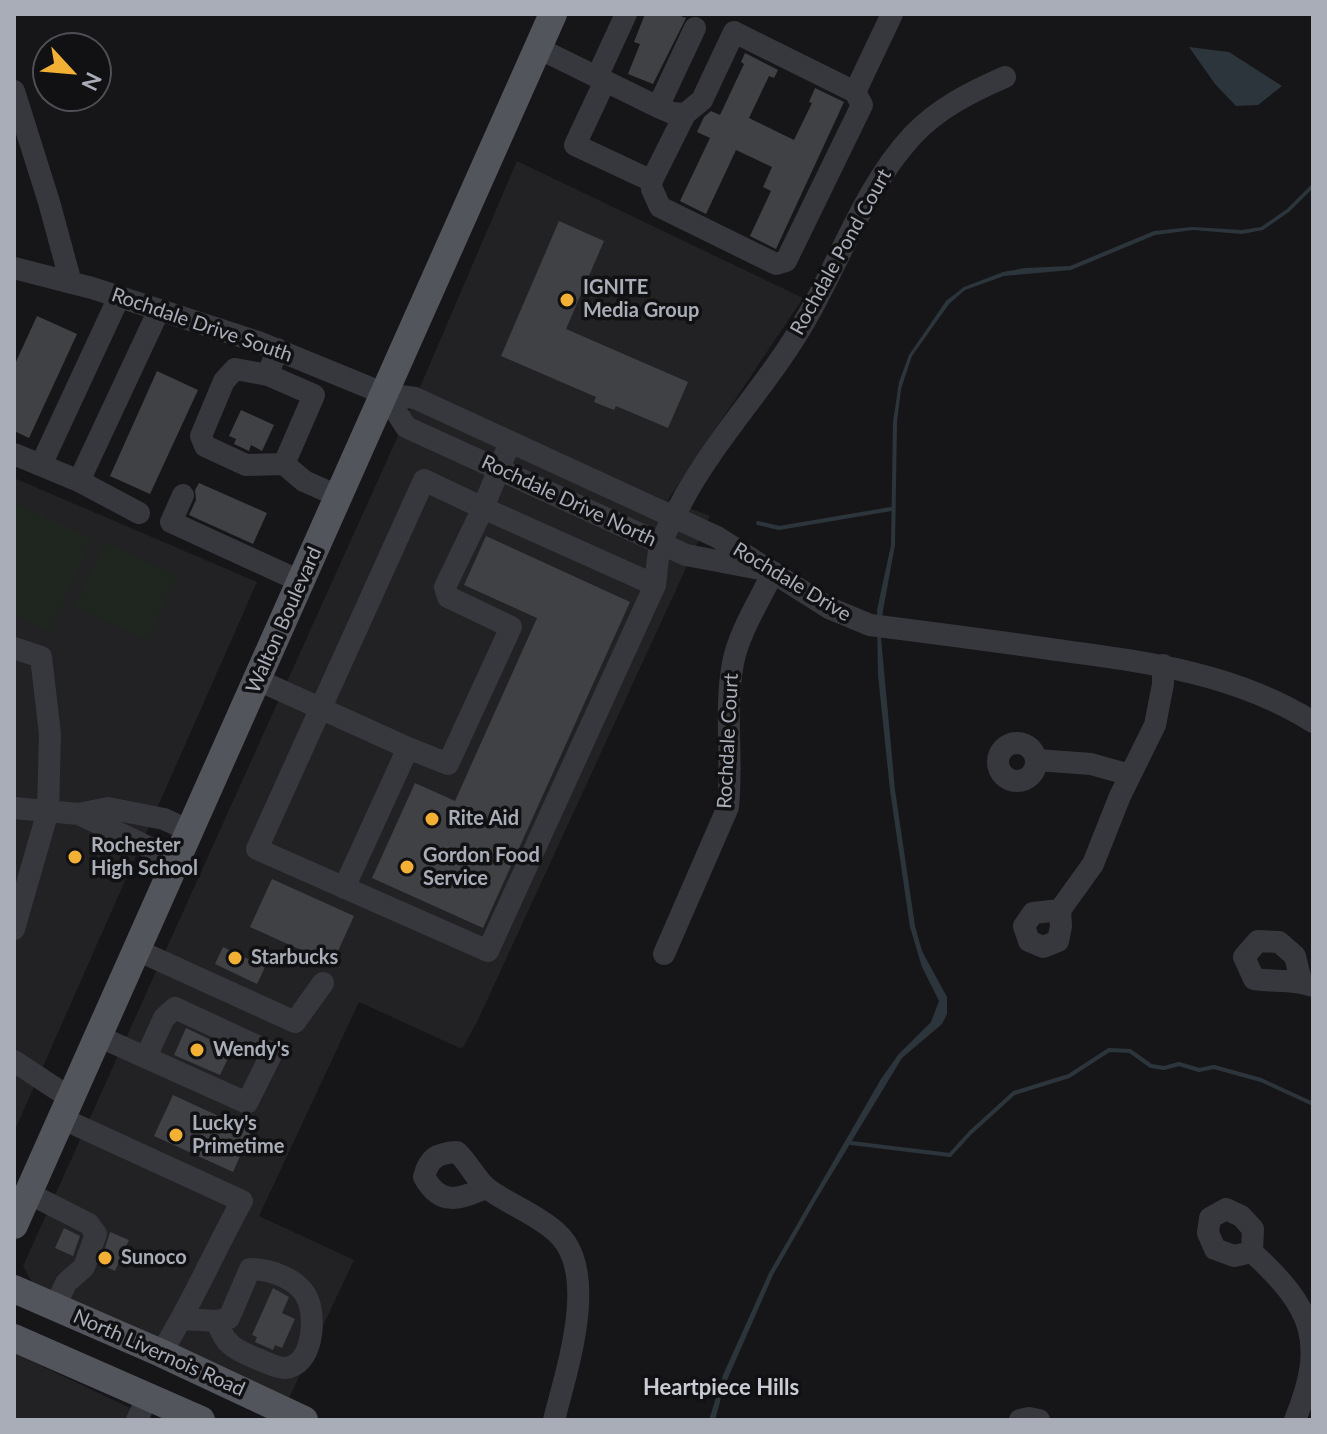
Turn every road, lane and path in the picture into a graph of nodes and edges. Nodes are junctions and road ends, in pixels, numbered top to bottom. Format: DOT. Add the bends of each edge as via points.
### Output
graph roads {
  1 [pos="553,14"];
  2 [pos="626,14"];
  3 [pos="892,14"];
  4 [pos="732,23"];
  5 [pos="695,28"];
  6 [pos="538,48"];
  7 [pos="1005,77"];
  8 [pos="601,79"];
  9 [pos="14,91"];
  10 [pos="855,92"];
  11 [pos="658,107"];
  12 [pos="685,114"];
  13 [pos="652,181"];
  14 [pos="14,268"];
  15 [pos="71,283"];
  16 [pos="119,297"];
  17 [pos="159,310"];
  18 [pos="277,349"];
  19 [pos="268,375"];
  20 [pos="385,394"];
  21 [pos="510,442"];
  22 [pos="14,454"];
  23 [pos="284,464"];
  24 [pos="41,465"];
  25 [pos="500,470"];
  26 [pos="79,481"];
  27 [pos="183,495"];
  28 [pos="340,497"];
  29 [pos="483,508"];
  30 [pos="139,513"];
  31 [pos="674,517"];
  32 [pos="661,544"];
  33 [pos="773,572"];
  34 [pos="302,582"];
  35 [pos="655,585"];
  36 [pos="14,648"];
  37 [pos="1163,665"];
  38 [pos="258,680"];
  39 [pos="320,708"];
  40 [pos="1313,722"];
  41 [pos="408,748"];
  42 [pos="1037,760"];
  43 [pos="1130,775"];
  44 [pos="14,808"];
  45 [pos="48,811"];
  46 [pos="79,814"];
  47 [pos="190,831"];
  48 [pos="177,861"];
  49 [pos="344,888"];
  50 [pos="1060,910"];
  51 [pos="14,929"];
  52 [pos="137,950"];
  53 [pos="664,954"];
  54 [pos="323,983"];
  55 [pos="98,1036"];
  56 [pos="146,1057"];
  57 [pos="14,1061"];
  58 [pos="65,1108"];
  59 [pos="486,1188"];
  60 [pos="28,1193"];
  61 [pos="14,1225"];
  62 [pos="1252,1252"];
  63 [pos="14,1289"];
  64 [pos="1305,1296"];
  65 [pos="55,1307"];
  66 [pos="182,1319"];
  67 [pos="217,1321"];
  68 [pos="14,1338"];
  69 [pos="48,1352"];
  70 [pos="161,1353"];
  71 [pos="109,1378"];
  72 [pos="143,1408"];
  73 [pos="264,1409"];
  74 [pos="201,1420"];
  75 [pos="224,1420"];
  76 [pos="304,1420"];
  77 [pos="554,1420"];
  78 [pos="1020,1420"];
  79 [pos="1039,1420"];
  80 [pos="1295,1420"];
  1 -- 6 [label="main road, Walton Boulevard"];
  2 -- 8 [label="street"];
  3 -- 10 [label="street"];
  4 -- 10 [label="street"];
  4 -- 12 [label="street" via="702,100"];
  5 -- 11 [label="street"];
  6 -- 8 [label="street"];
  6 -- 20 [label="main road, Walton Boulevard"];
  7 -- 31 [label="street, Rochdale Pond Court" via="942,110 887,167 806,319 697,473"];
  8 -- 11 [label="street"];
  8 -- 13 [label="street" via="575,145"];
  9 -- 15 [label="street"];
  10 -- 13 [label="street" via="862,105 786,261 776,264 660,207"];
  11 -- 12 [label="street"];
  12 -- 13 [label="street"];
  14 -- 15 [label="street, Rochdale Drive South"];
  15 -- 16 [label="street, Rochdale Drive South"];
  16 -- 17 [label="street, Rochdale Drive South"];
  16 -- 24 [label="street"];
  17 -- 18 [label="street, Rochdale Drive South"];
  17 -- 26 [label="street"];
  18 -- 19 [label="street"];
  18 -- 20 [label="street, Rochdale Drive South"];
  19 -- 23 [label="street" via="314,395"];
  19 -- 23 [label="street" via="235,369 224,381 201,436 205,446 246,465"];
  20 -- 21 [label="street, Rochdale Drive" via="415,398"];
  20 -- 25 [label="street, Rochdale Drive North" via="406,427"];
  20 -- 28 [label="main road, Walton Boulevard"];
  21 -- 25 [label="street"];
  21 -- 31 [label="street, Rochdale Drive"];
  22 -- 24 [label="street"];
  23 -- 28 [label="street" via="304,481"];
  24 -- 26 [label="street"];
  25 -- 29 [label="street"];
  25 -- 32 [label="street, Rochdale Drive North"];
  26 -- 30 [label="street"];
  27 -- 34 [label="street" via="171,522"];
  28 -- 34 [label="main road, Walton Boulevard"];
  29 -- 35 [label="street"];
  29 -- 39 [label="street" via="424,480"];
  29 -- 41 [label="street" via="445,587 448,597 511,627 448,764"];
  31 -- 32 [label="street, Rochdale Pond Court"];
  31 -- 33 [label="street, Rochdale Drive"];
  32 -- 33 [label="street, Rochdale Drive North" via="686,555"];
  32 -- 35 [label="street, Rochdale Pond Court"];
  33 -- 37 [label="street, Rochdale Drive" via="829,608 881,626"];
  33 -- 53 [label="street, Rochdale Court" via="733,659 728,807"];
  34 -- 38 [label="main road, Walton Boulevard"];
  35 -- 49 [label="street, Rochdale Pond Court" via="488,951"];
  36 -- 45 [label="street" via="41,657 50,734"];
  37 -- 40 [label="street, Rochdale Drive" via="1248,689"];
  37 -- 43 [label="street" via="1155,725"];
  38 -- 39 [label="street"];
  38 -- 47 [label="main road, Walton Boulevard"];
  39 -- 41 [label="street"];
  39 -- 49 [label="street" via="257,849"];
  41 -- 49 [label="street"];
  42 -- 43 [label="street" via="1091,764"];
  43 -- 50 [label="street" via="1093,864"];
  44 -- 45 [label="street"];
  45 -- 46 [label="street"];
  45 -- 51 [label="street"];
  46 -- 47 [label="street" via="108,808 164,819"];
  46 -- 48 [label="street"];
  47 -- 48 [label="main road, Walton Boulevard"];
  48 -- 52 [label="main road, Walton Boulevard"];
  52 -- 54 [label="street" via="295,1022"];
  52 -- 55 [label="main road, Walton Boulevard"];
  55 -- 56 [label="street"];
  55 -- 58 [label="main road, Walton Boulevard"];
  56 -- 56 [label="street" via="247,1103 272,1053 175,1008 164,1018"];
  57 -- 58 [label="street"];
  58 -- 60 [label="main road, Walton Boulevard"];
  58 -- 66 [label="street" via="242,1201"];
  59 -- 77 [label="street" via="558,1233 577,1269 573,1336"];
  60 -- 61 [label="main road, Walton Boulevard"];
  60 -- 65 [label="street" via="89,1224 96,1234 84,1267 66,1283"];
  62 -- 64 [label="street"];
  63 -- 65 [label="main road, North Livernois Road"];
  64 -- 80 [label="street" via="1302,1307 1313,1340 1312,1367"];
  65 -- 70 [label="main road, North Livernois Road"];
  66 -- 67 [label="street"];
  66 -- 70 [label="street"];
  67 -- 67 [label="street" via="229,1318 250,1269 263,1269 298,1286 308,1298 312,1335 302,1359 286,1368 230,1347"];
  68 -- 69 [label="main road"];
  69 -- 70 [label="main road" via="60,1331 130,1353"];
  69 -- 71 [label="main road"];
  70 -- 73 [label="main road, North Livernois Road"];
  71 -- 72 [label="main road"];
  71 -- 75 [label="main road" via="153,1386"];
  72 -- 74 [label="main road"];
  73 -- 76 [label="main road, North Livernois Road"];
  78 -- 79 [label="street"];
}
